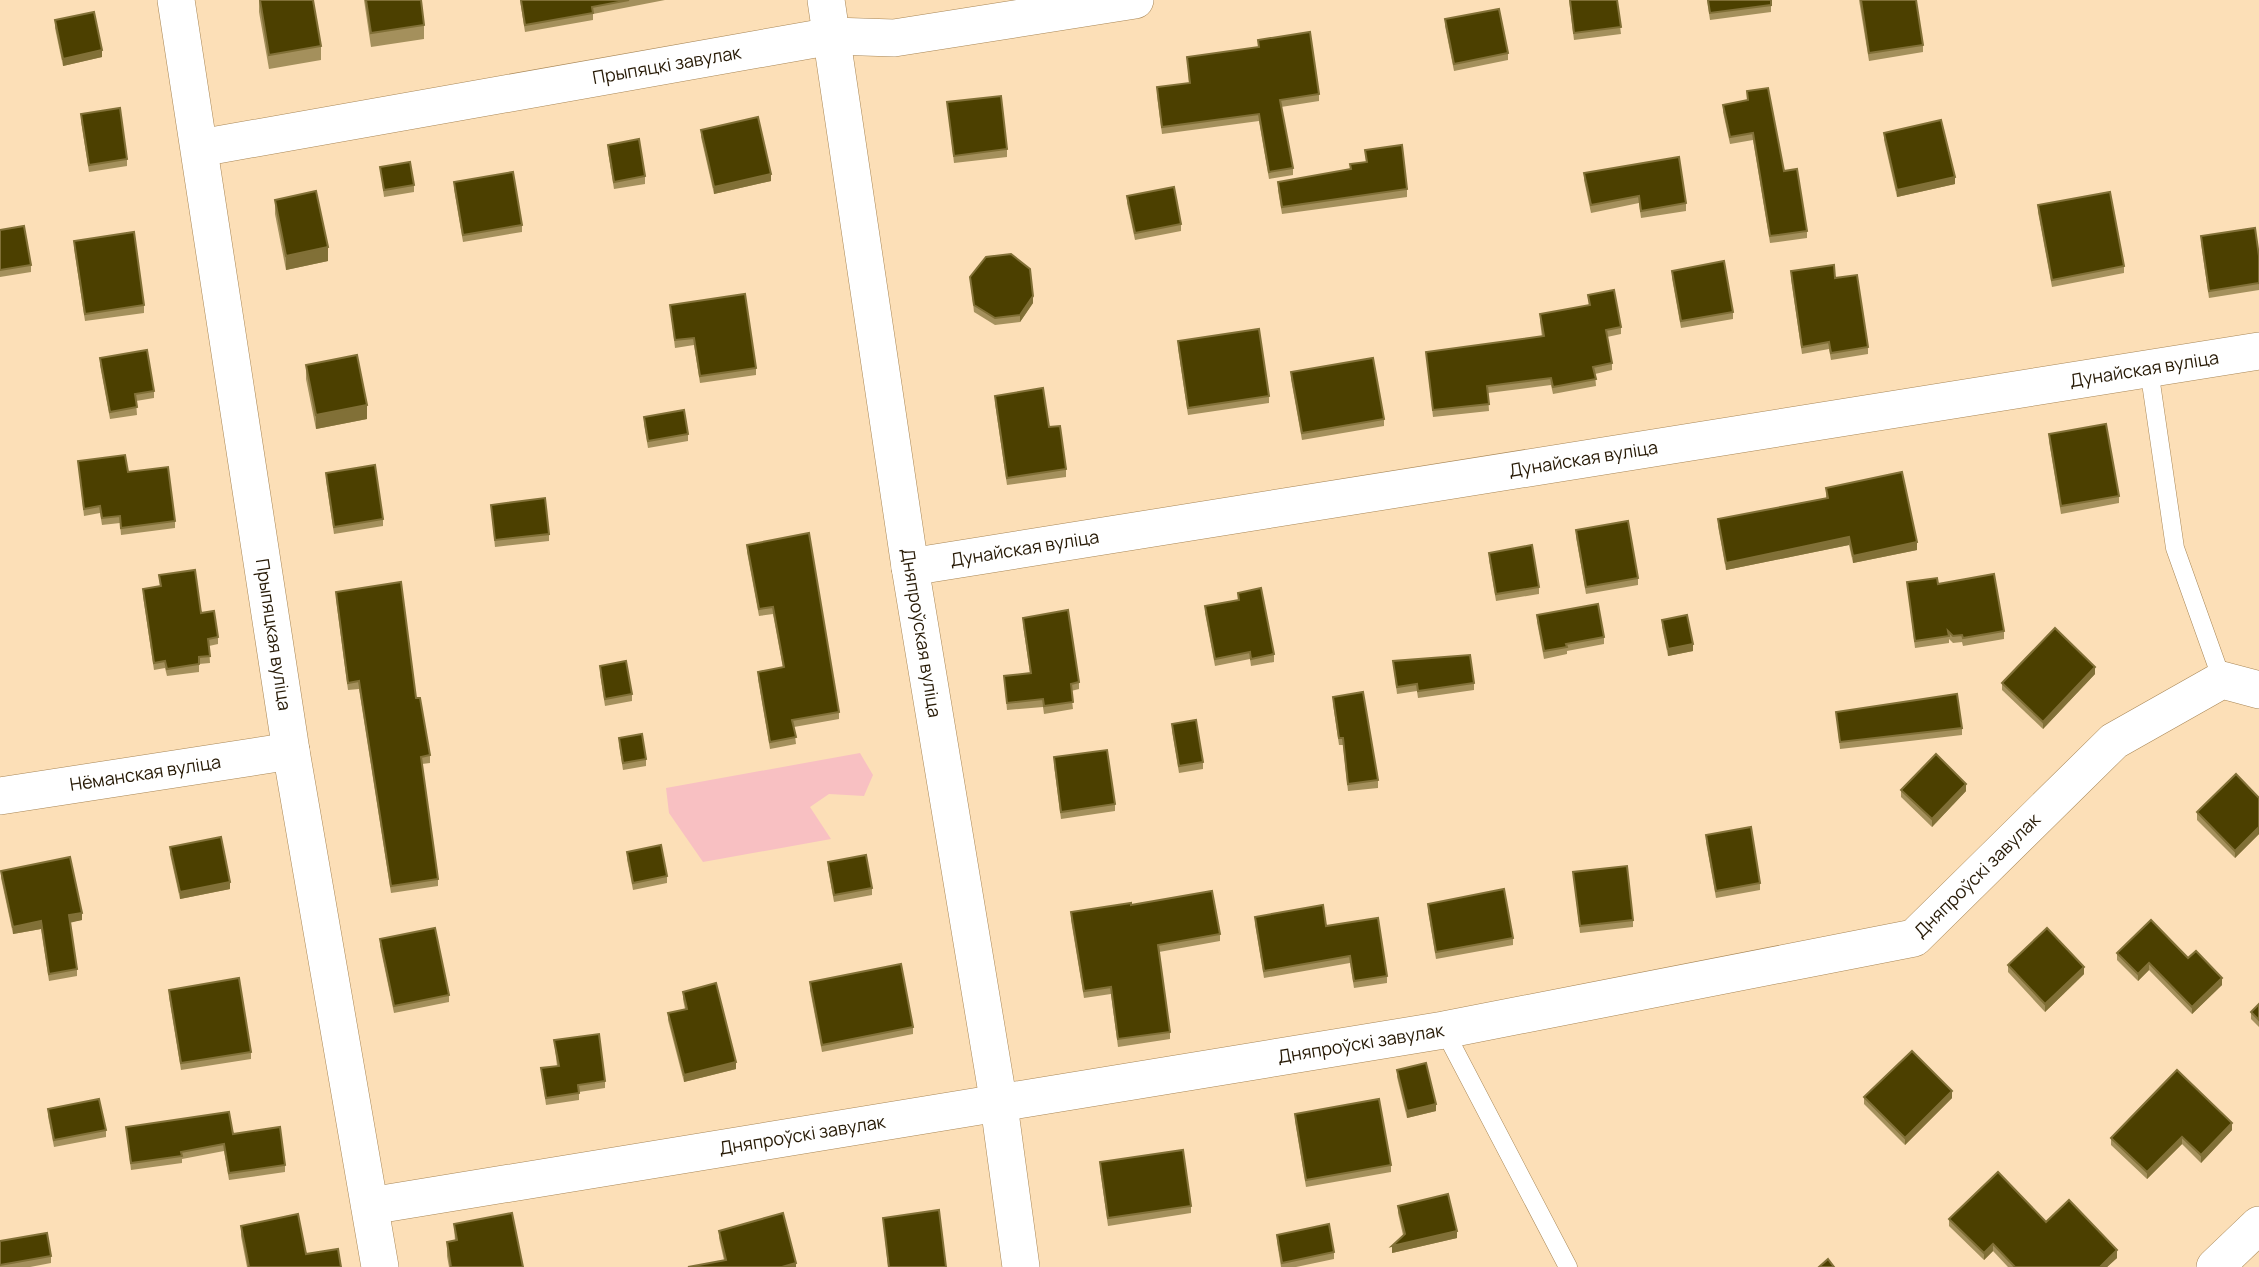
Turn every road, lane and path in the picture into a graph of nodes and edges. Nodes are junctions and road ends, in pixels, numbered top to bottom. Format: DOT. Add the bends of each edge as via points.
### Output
graph roads {
  1 [pos="176,0"];
  2 [pos="826,0"];
  3 [pos="1135,0"];
  4 [pos="832,36"];
  5 [pos="200,148"];
  6 [pos="2259,351"];
  7 [pos="2149,369"];
  8 [pos="910,567"];
  9 [pos="2222,680"];
  10 [pos="2259,690"];
  11 [pos="291,751"];
  12 [pos="0,796"];
  13 [pos="1444,1030"];
  14 [pos="999,1105"];
  15 [pos="370,1206"];
  16 [pos="2259,1225"];
  17 [pos="380,1267"];
  18 [pos="1021,1267"];
  19 [pos="1568,1267"];
  20 [pos="2215,1267"];
  1 -- 5 [label="street, Прыпяцкая вуліца"];
  2 -- 4 [label="street, Дняпроўская вуліца"];
  3 -- 4 [label="street, Прыпяцкі завулак" via="894,38"];
  4 -- 5 [label="street, Прыпяцкі завулак"];
  4 -- 8 [label="street, Дняпроўская вуліца"];
  5 -- 11 [label="street, Прыпяцкая вуліца"];
  6 -- 7 [label="street, Дунайская вуліца"];
  7 -- 8 [label="street, Дунайская вуліца"];
  7 -- 9 [label="lane" via="2175,548"];
  8 -- 14 [label="street, Дняпроўская вуліца"];
  9 -- 10 [label="street"];
  9 -- 13 [label="street, Дняпроўскі завулак" via="2115,741 1914,937"];
  11 -- 12 [label="street, Нёманская вуліца"];
  11 -- 15 [label="street, Прыпяцкая вуліца"];
  13 -- 14 [label="street, Дняпроўскі завулак"];
  13 -- 19 [label="lane"];
  14 -- 15 [label="street, Дняпроўскі завулак"];
  14 -- 18 [label="street, Дняпроўская вуліца"];
  15 -- 17 [label="street, Прыпяцкая вуліца"];
  16 -- 20 [label="street"];
}
